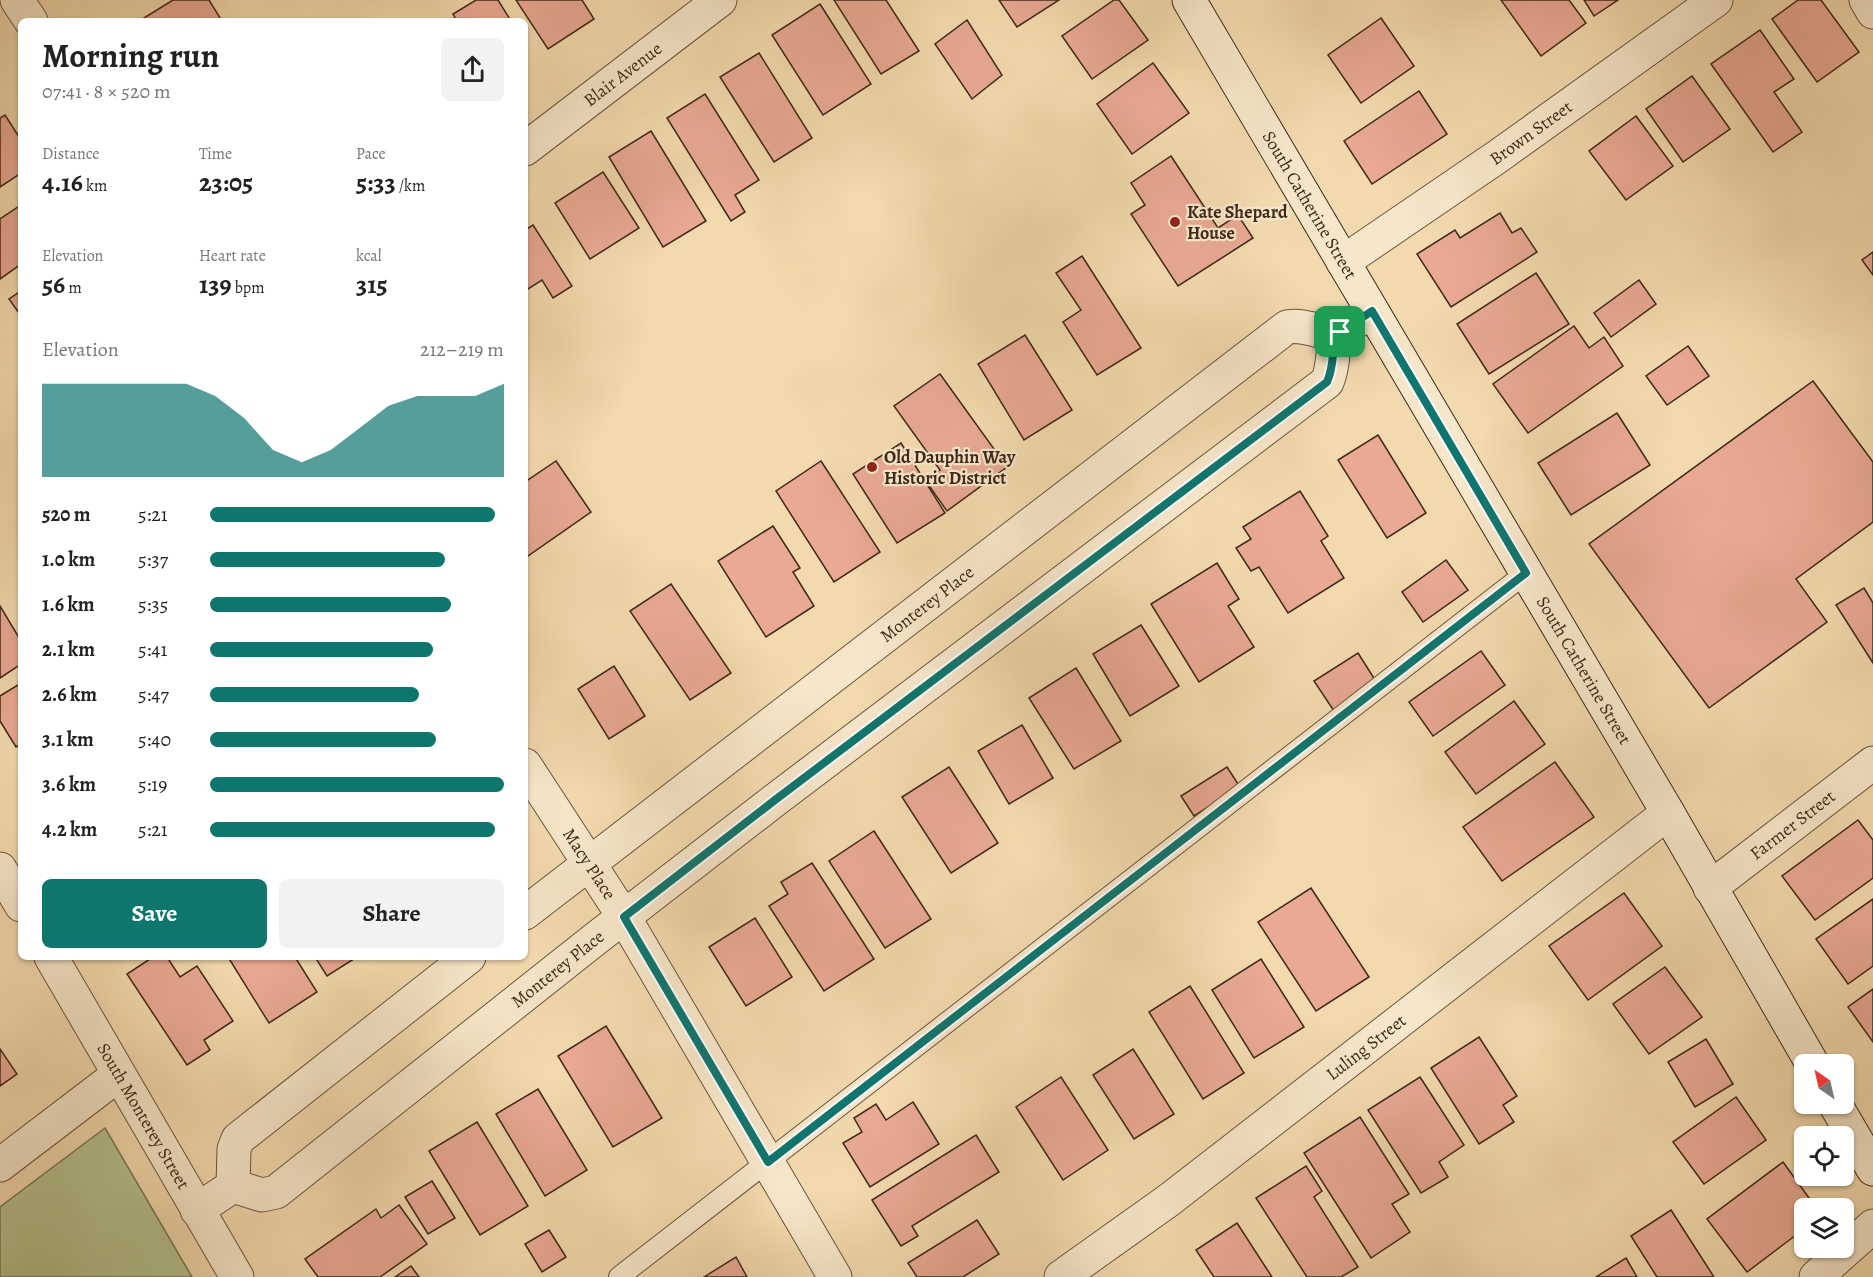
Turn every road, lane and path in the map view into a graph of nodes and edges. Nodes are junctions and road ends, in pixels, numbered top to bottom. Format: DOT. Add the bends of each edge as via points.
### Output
graph roads {
  1 [pos="17,0"];
  2 [pos="720,0"];
  3 [pos="1189,0"];
  4 [pos="1716,0"];
  5 [pos="1866,0"];
  6 [pos="1873,12"];
  7 [pos="29,18"];
  8 [pos="528,147"];
  9 [pos="1343,262"];
  10 [pos="1372,311"];
  11 [pos="1336,335"];
  12 [pos="1526,573"];
  13 [pos="1873,763"];
  14 [pos="528,770"];
  15 [pos="1668,813"];
  16 [pos="589,862"];
  17 [pos="0,869"];
  18 [pos="1710,888"];
  19 [pos="18,900"];
  20 [pos="528,911"];
  21 [pos="624,917"];
  22 [pos="53,960"];
  23 [pos="465,960"];
  24 [pos="1807,1054"];
  25 [pos="118,1075"];
  26 [pos="1841,1114"];
  27 [pos="768,1162"];
  28 [pos="0,1165"];
  29 [pos="1873,1169"];
  30 [pos="233,1186"];
  31 [pos="197,1210"];
  32 [pos="1873,1226"];
  33 [pos="237,1277"];
  34 [pos="619,1277"];
  35 [pos="835,1277"];
  36 [pos="1061,1277"];
  37 [pos="1816,1277"];
  1 -- 7 [label="street"];
  2 -- 8 [label="street, Blair Avenue"];
  3 -- 9 [label="street, South Catherine Street"];
  4 -- 9 [label="street, Brown Street"];
  5 -- 6 [label="street"];
  9 -- 10 [label="street, South Catherine Street"];
  10 -- 11 [label="street"];
  10 -- 12 [label="street, South Catherine Street"];
  11 -- 16 [label="street, Monterey Place" via="1299,324 1287,327"];
  11 -- 21 [label="street, Monterey Place" via="1327,382"];
  12 -- 15 [label="street, South Catherine Street"];
  12 -- 27 [label="lane"];
  13 -- 18 [label="street, Farmer Street"];
  14 -- 16 [label="street, Macy Place"];
  15 -- 18 [label="street, South Catherine Street"];
  15 -- 36 [label="street, Luling Street" via="1169,1200"];
  16 -- 20 [label="street, Monterey Place"];
  16 -- 21 [label="street, Macy Place"];
  17 -- 19 [label="street"];
  18 -- 24 [label="street, South Catherine Street"];
  21 -- 27 [label="street, Macy Place"];
  21 -- 30 [label="street, Monterey Place" via="276,1192 262,1195"];
  22 -- 25 [label="street, South Monterey Street"];
  23 -- 30 [label="street" via="238,1139"];
  25 -- 28 [label="street"];
  25 -- 31 [label="street, South Monterey Street"];
  26 -- 29 [label="street"];
  27 -- 34 [label="lane"];
  27 -- 35 [label="street, Macy Place"];
  30 -- 31 [label="street"];
  31 -- 33 [label="street, South Monterey Street"];
  32 -- 37 [label="street"];
}
